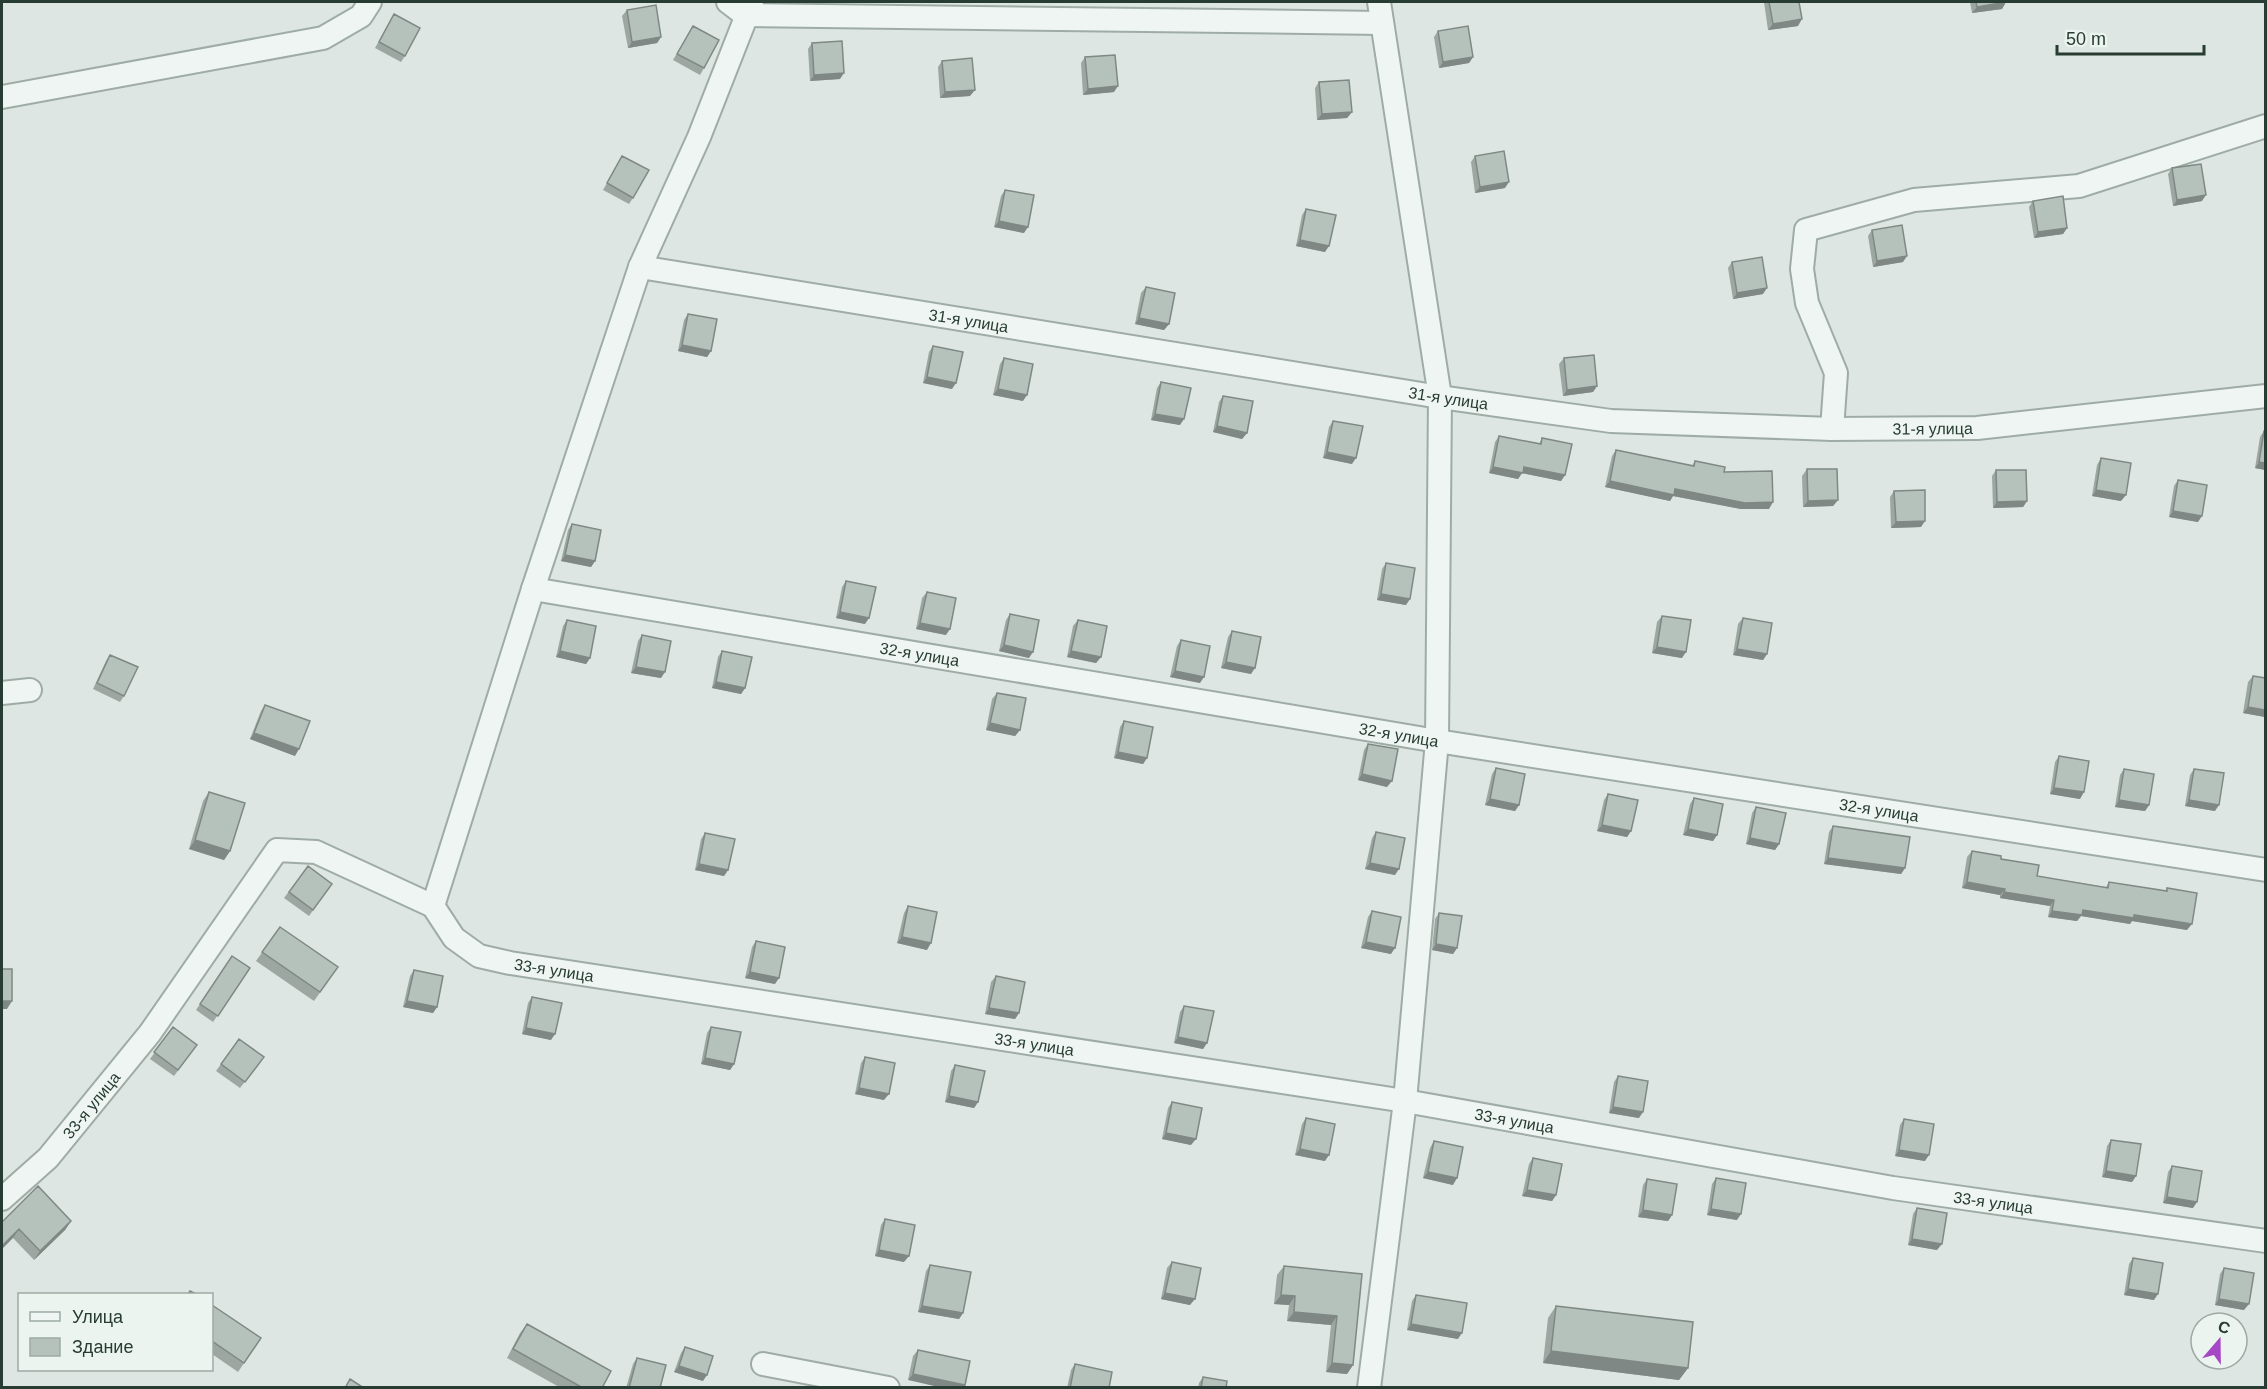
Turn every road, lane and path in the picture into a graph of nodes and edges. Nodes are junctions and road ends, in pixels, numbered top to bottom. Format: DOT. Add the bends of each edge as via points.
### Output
graph roads {
  1 [pos="370,2"];
  2 [pos="742,6"];
  3 [pos="1380,12"];
  4 [pos="2,97"];
  5 [pos="2265,126"];
  6 [pos="640,267"];
  7 [pos="2265,396"];
  8 [pos="1440,397"];
  9 [pos="1832,429"];
  10 [pos="533,589"];
  11 [pos="30,690"];
  12 [pos="2,693"];
  13 [pos="1437,741"];
  14 [pos="2265,870"];
  15 [pos="433,906"];
  16 [pos="1405,1101"];
  17 [pos="2,1199"];
  18 [pos="2265,1241"];
  19 [pos="763,1364"];
  20 [pos="888,1388"];
  21 [pos="1369,1388"];
  1 -- 4 [label="street" via="361,16 323,38"];
  2 -- 3 [label="street"];
  2 -- 6 [label="street" via="699,137"];
  3 -- 8 [label="street"];
  5 -- 9 [label="street" via="2079,186 1914,200 1806,230 1802,269 1807,303 1836,372"];
  6 -- 8 [label="street, 31-я улица"];
  6 -- 10 [label="street"];
  7 -- 9 [label="street, 31-я улица" via="1977,428"];
  8 -- 9 [label="street, 31-я улица" via="1611,421"];
  8 -- 13 [label="street"];
  10 -- 13 [label="street, 32-я улица"];
  10 -- 15 [label="street"];
  11 -- 12 [label="street"];
  13 -- 14 [label="street, 32-я улица"];
  13 -- 16 [label="street"];
  15 -- 16 [label="street, 33-я улица" via="454,938 479,956 510,963"];
  15 -- 17 [label="street, 33-я улица" via="316,852 277,850 150,1033 48,1158"];
  16 -- 18 [label="street, 33-я улица" via="1893,1188"];
  16 -- 21 [label="street"];
  19 -- 20 [label="street"];
}
